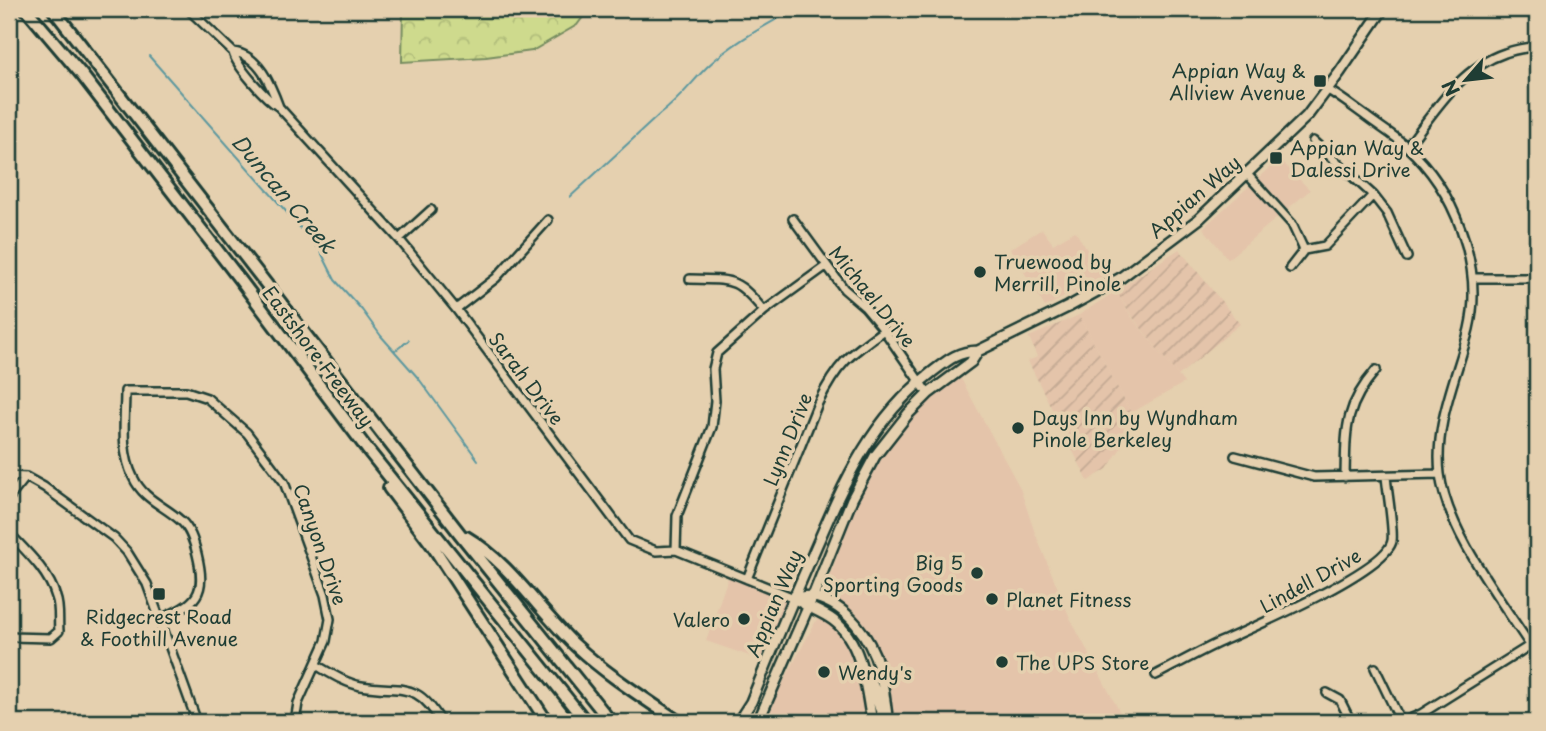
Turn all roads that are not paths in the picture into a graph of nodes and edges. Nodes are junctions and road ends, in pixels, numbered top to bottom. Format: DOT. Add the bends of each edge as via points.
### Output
graph roads {
  1 [pos="26,9"];
  2 [pos="53,9"];
  3 [pos="188,9"];
  4 [pos="1383,9"];
  5 [pos="1537,46"];
  6 [pos="233,52"];
  7 [pos="1328,90"];
  8 [pos="279,107"];
  9 [pos="1313,141"];
  10 [pos="1407,147"];
  11 [pos="1247,174"];
  12 [pos="1373,195"];
  13 [pos="431,210"];
  14 [pos="793,219"];
  15 [pos="548,220"];
  16 [pos="399,239"];
  17 [pos="1304,250"];
  18 [pos="1407,257"];
  19 [pos="826,266"];
  20 [pos="1290,268"];
  21 [pos="1474,278"];
  22 [pos="1537,278"];
  23 [pos="690,279"];
  24 [pos="456,309"];
  25 [pos="764,311"];
  26 [pos="884,330"];
  27 [pos="978,351"];
  28 [pos="1376,370"];
  29 [pos="920,382"];
  30 [pos="928,394"];
  31 [pos="367,449"];
  32 [pos="1235,456"];
  33 [pos="1440,474"];
  34 [pos="9,476"];
  35 [pos="1386,476"];
  36 [pos="26,477"];
  37 [pos="1345,477"];
  38 [pos="9,498"];
  39 [pos="9,533"];
  40 [pos="460,534"];
  41 [pos="676,550"];
  42 [pos="747,579"];
  43 [pos="813,596"];
  44 [pos="794,598"];
  45 [pos="808,608"];
  46 [pos="160,619"];
  47 [pos="9,636"];
  48 [pos="1534,643"];
  49 [pos="1537,656"];
  50 [pos="316,665"];
  51 [pos="1374,668"];
  52 [pos="862,673"];
  53 [pos="1156,675"];
  54 [pos="1327,693"];
  55 [pos="879,721"];
  56 [pos="197,722"];
  57 [pos="295,722"];
  58 [pos="441,722"];
  59 [pos="547,722"];
  60 [pos="586,722"];
  61 [pos="611,722"];
  62 [pos="679,722"];
  63 [pos="738,722"];
  64 [pos="758,722"];
  65 [pos="1351,722"];
  66 [pos="1402,722"];
  1 -- 31 [label="highway, Eastshore Freeway" via="82,75"];
  2 -- 40 [label="highway, Eastshore Freeway"];
  3 -- 6 [label="street, Sarah Drive"];
  4 -- 7 [label="main road, Appian Way"];
  5 -- 10 [label="street" via="1504,53 1456,83"];
  6 -- 8 [label="street, Sarah Drive" via="234,61"];
  6 -- 8 [label="street, Sarah Drive" via="244,53 254,62"];
  7 -- 10 [label="street"];
  7 -- 11 [label="main road, Appian Way"];
  8 -- 16 [label="street, Sarah Drive"];
  9 -- 12 [label="street"];
  10 -- 21 [label="street" via="1450,205"];
  11 -- 17 [label="street" via="1292,224"];
  11 -- 27 [label="main road, Appian Way" via="1199,219 1119,279"];
  12 -- 17 [label="street" via="1325,246"];
  12 -- 18 [label="street" via="1387,213"];
  13 -- 16 [label="street"];
  14 -- 19 [label="street, Michael Drive"];
  15 -- 24 [label="street" via="496,278"];
  16 -- 24 [label="street, Sarah Drive"];
  17 -- 20 [label="street"];
  19 -- 25 [label="street"];
  19 -- 26 [label="street, Michael Drive"];
  21 -- 22 [label="street"];
  21 -- 33 [label="street" via="1469,327 1444,411"];
  23 -- 25 [label="street" via="728,280 745,288"];
  24 -- 41 [label="street, Sarah Drive" via="629,540 656,551"];
  25 -- 41 [label="street" via="717,353 712,427 677,516"];
  26 -- 29 [label="street, Michael Drive"];
  26 -- 42 [label="street, Lynn Drive" via="849,355 829,381"];
  27 -- 29 [label="main road, Appian Way" via="960,352"];
  27 -- 30 [label="main road, Appian Way" via="971,362"];
  28 -- 37 [label="street" via="1353,403 1346,432"];
  29 -- 30 [label="street, Michael Drive"];
  29 -- 44 [label="main road, Appian Way" via="876,429 846,477"];
  30 -- 43 [label="main road, Appian Way" via="892,432 863,477"];
  31 -- 59 [label="highway" via="377,473 432,545"];
  31 -- 60 [label="highway, Eastshore Freeway"];
  32 -- 37 [label="street" via="1314,477"];
  33 -- 35 [label="street"];
  33 -- 48 [label="street" via="1459,534"];
  34 -- 36 [label="street"];
  35 -- 37 [label="street"];
  35 -- 53 [label="street, Lindell Drive" via="1392,541 1385,554 1344,582"];
  36 -- 38 [label="street"];
  36 -- 46 [label="street" via="97,525 127,552 147,583"];
  39 -- 47 [label="street" via="54,591 58,631 51,638"];
  40 -- 61 [label="highway, Eastshore Freeway"];
  40 -- 62 [label="highway" via="487,549 594,663"];
  41 -- 42 [label="street, Sarah Drive"];
  42 -- 44 [label="street, Sarah Drive"];
  43 -- 44 [label="main road"];
  43 -- 45 [label="main road, Appian Way"];
  43 -- 55 [label="main road" via="840,610 863,633 879,669"];
  44 -- 45 [label="main road"];
  44 -- 63 [label="main road, Appian Way" via="751,702"];
  45 -- 52 [label="main road" via="843,630"];
  45 -- 64 [label="main road, Appian Way"];
  46 -- 50 [label="street, Canyon Drive" via="191,601 201,587 201,572 184,524 146,496 133,477 125,444 125,391 186,391 207,398 247,433 278,473 328,606 329,631"];
  46 -- 56 [label="street"];
  48 -- 49 [label="street"];
  48 -- 66 [label="street"];
  50 -- 57 [label="street, Canyon Drive" via="298,703"];
  50 -- 58 [label="street" via="356,685 415,692"];
  51 -- 66 [label="street"];
  52 -- 55 [label="main road"];
  52 -- 55 [label="main road" via="873,683"];
  54 -- 65 [label="street" via="1340,700"];
}
